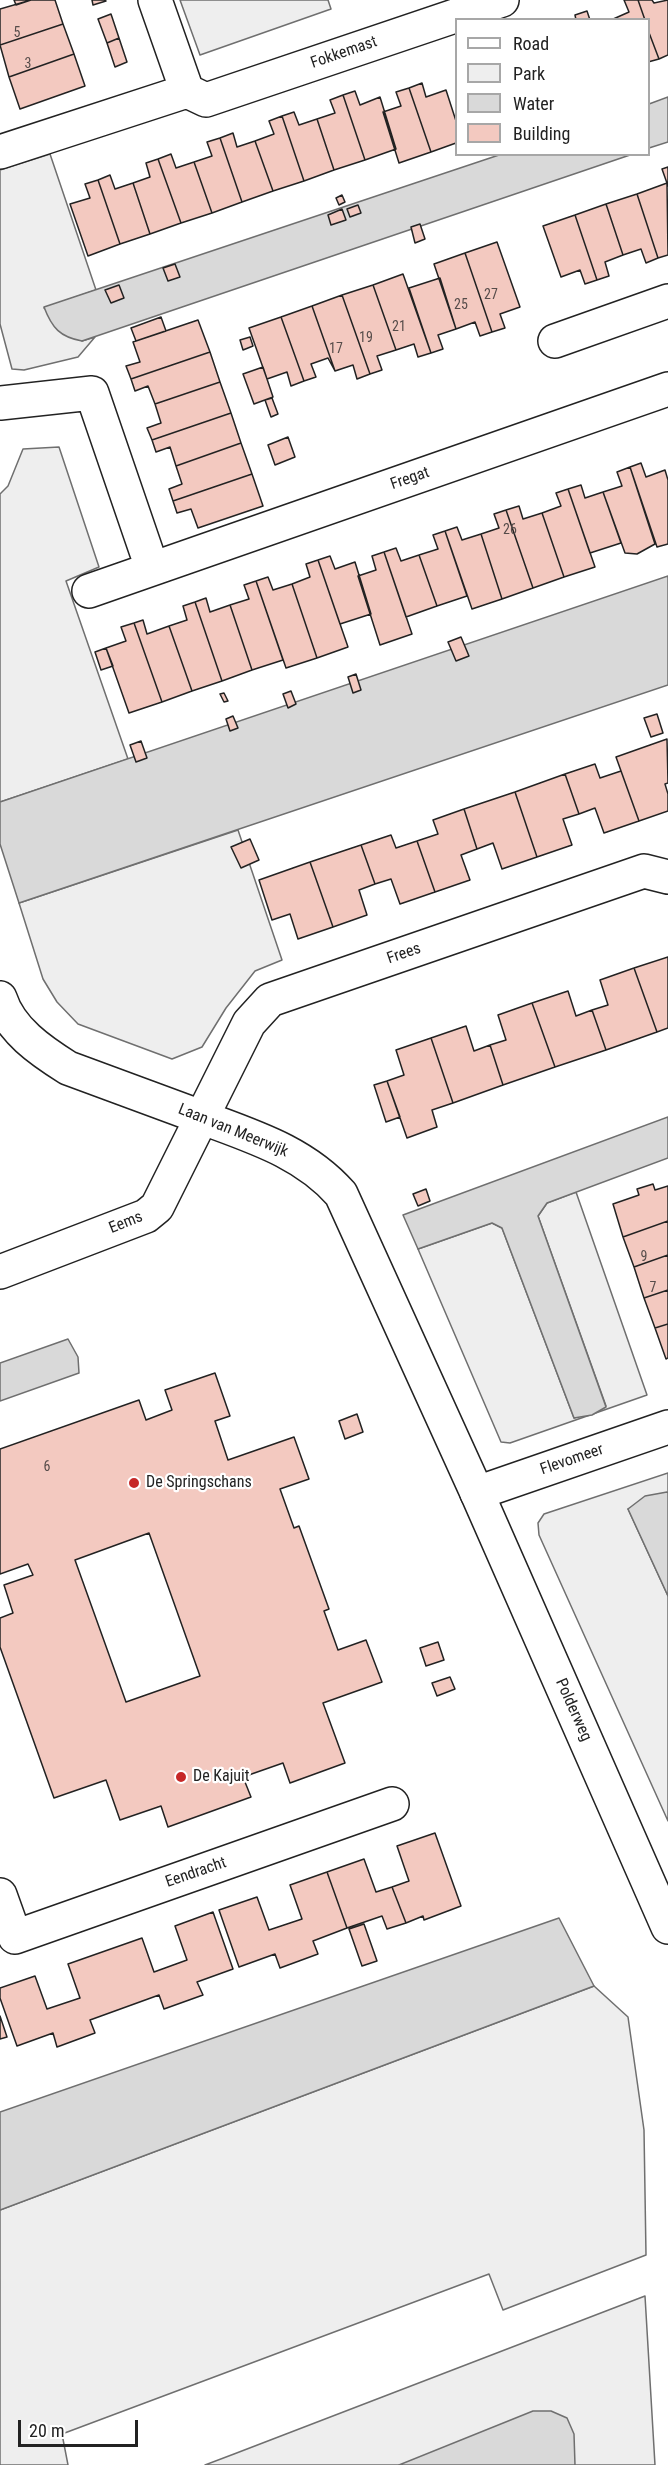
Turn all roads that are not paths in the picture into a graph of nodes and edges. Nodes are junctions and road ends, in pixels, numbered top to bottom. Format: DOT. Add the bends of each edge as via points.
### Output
graph roads {
  1 [pos="155,0"];
  2 [pos="502,0"];
  3 [pos="188,91"];
  4 [pos="0,152"];
  5 [pos="668,301"];
  6 [pos="555,341"];
  7 [pos="668,389"];
  8 [pos="0,403"];
  9 [pos="152,568"];
  10 [pos="89,591"];
  11 [pos="668,877"];
  12 [pos="0,998"];
  13 [pos="200,1117"];
  14 [pos="0,1272"];
  15 [pos="668,1427"];
  16 [pos="477,1493"];
  17 [pos="392,1804"];
  18 [pos="3,1915"];
  19 [pos="668,1927"];
  1 -- 3 [label="street"];
  2 -- 3 [label="street, Fokkemast" via="206,100"];
  3 -- 4 [label="street"];
  5 -- 6 [label="street"];
  7 -- 9 [label="street, Fregat"];
  8 -- 9 [label="street" via="92,393"];
  9 -- 10 [label="street, Fregat"];
  11 -- 13 [label="street, Frees" via="644,871 270,1000 249,1023"];
  12 -- 13 [label="street, Laan van Meerwijk" via="19,1031 43,1053 68,1068"];
  13 -- 14 [label="street, Eems" via="157,1207 146,1216"];
  13 -- 16 [label="street, Laan van Meerwijk" via="306,1161 341,1194"];
  15 -- 16 [label="street, Flevomeer"];
  16 -- 19 [label="street, Polderweg"];
  17 -- 18 [label="street, Eendracht" via="15,1937"];
}
